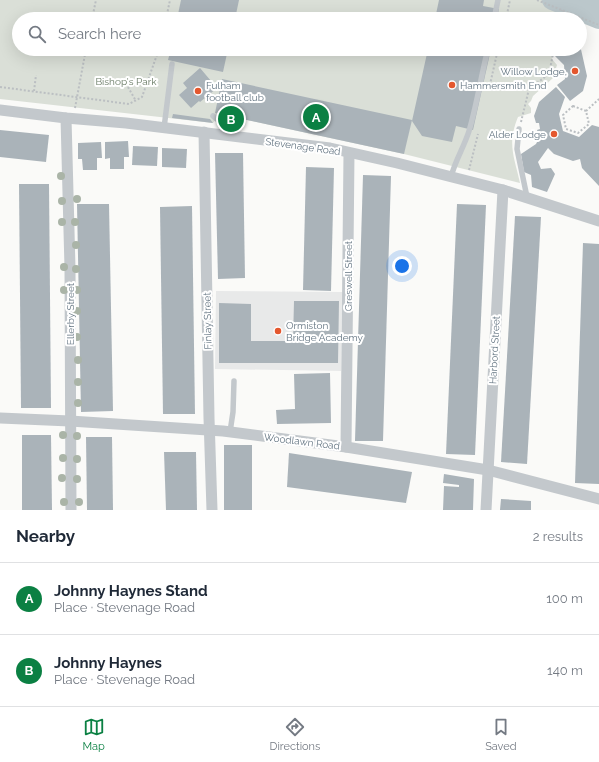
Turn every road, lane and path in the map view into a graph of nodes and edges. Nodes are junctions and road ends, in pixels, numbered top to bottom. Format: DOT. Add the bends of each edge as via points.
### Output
graph roads {
  1 [pos="96,0"];
  2 [pos="170,0"];
  3 [pos="498,0"];
  4 [pos="510,0"];
  5 [pos="537,0"];
  6 [pos="562,10"];
  7 [pos="93,12"];
  8 [pos="167,12"];
  9 [pos="495,12"];
  10 [pos="507,12"];
  11 [pos="567,12"];
  12 [pos="587,20"];
  13 [pos="599,25"];
  14 [pos="85,56"];
  15 [pos="157,56"];
  16 [pos="486,56"];
  17 [pos="553,56"];
  18 [pos="172,64"];
  19 [pos="36,75"];
  20 [pos="0,87"];
  21 [pos="128,87"];
  22 [pos="34,91"];
  23 [pos="77,97"];
  24 [pos="599,99"];
  25 [pos="136,101"];
  26 [pos="129,104"];
  27 [pos="75,108"];
  28 [pos="128,109"];
  29 [pos="0,110"];
  30 [pos="586,110"];
  31 [pos="213,116"];
  32 [pos="66,118"];
  33 [pos="164,128"];
  34 [pos="519,129"];
  35 [pos="204,132"];
  36 [pos="230,136"];
  37 [pos="350,153"];
  38 [pos="451,177"];
  39 [pos="503,190"];
  40 [pos="527,198"];
  41 [pos="599,221"];
  42 [pos="234,381"];
  43 [pos="0,418"];
  44 [pos="70,421"];
  45 [pos="210,431"];
  46 [pos="230,432"];
  47 [pos="346,447"];
  48 [pos="488,470"];
  49 [pos="599,499"];
  50 [pos="71,510"];
  51 [pos="212,510"];
  52 [pos="486,510"];
  1 -- 7 [label="path"];
  2 -- 8 [label="path"];
  3 -- 9 [label="lane"];
  4 -- 10 [label="path"];
  5 -- 6 [label="path"];
  6 -- 11 [label="path"];
  12 -- 13 [label="path"];
  14 -- 23 [label="path"];
  15 -- 25 [label="path" via="142,97"];
  16 -- 38 [label="lane" via="470,130"];
  17 -- 34 [label="path" via="549,74 529,89"];
  18 -- 33 [label="lane"];
  19 -- 22 [label="path"];
  20 -- 22 [label="path"];
  21 -- 25 [label="path"];
  22 -- 23 [label="path"];
  23 -- 26 [label="path"];
  23 -- 27 [label="path"];
  24 -- 30 [label="path"];
  25 -- 26 [label="path"];
  26 -- 28 [label="path"];
  29 -- 32 [label="street, Stevenage Road"];
  30 -- 30 [label="path" via="589,124 578,133 566,129 563,115 573,106"];
  31 -- 36 [label="lane" via="222,123"];
  32 -- 33 [label="street, Stevenage Road"];
  32 -- 44 [label="street, Ellerby Street" via="70,268"];
  33 -- 35 [label="street, Stevenage Road"];
  34 -- 40 [label="lane" via="518,149"];
  35 -- 36 [label="street, Stevenage Road"];
  35 -- 45 [label="street, Finlay Street"];
  36 -- 37 [label="street, Stevenage Road" via="330,148"];
  37 -- 38 [label="street, Stevenage Road"];
  37 -- 47 [label="street, Greswell Street"];
  38 -- 39 [label="street, Stevenage Road"];
  39 -- 40 [label="street, Stevenage Road"];
  39 -- 48 [label="street, Harbord Street"];
  40 -- 41 [label="street, Stevenage Road"];
  42 -- 46 [label="lane"];
  43 -- 44 [label="street, Woodlawn Road"];
  44 -- 45 [label="street, Woodlawn Road"];
  44 -- 50 [label="street, Ellerby Street"];
  45 -- 46 [label="street, Woodlawn Road"];
  45 -- 51 [label="street, Finlay Street"];
  46 -- 47 [label="street, Woodlawn Road"];
  47 -- 48 [label="street, Woodlawn Road"];
  48 -- 49 [label="street, Woodlawn Road"];
  48 -- 52 [label="street, Harbord Street"];
}
